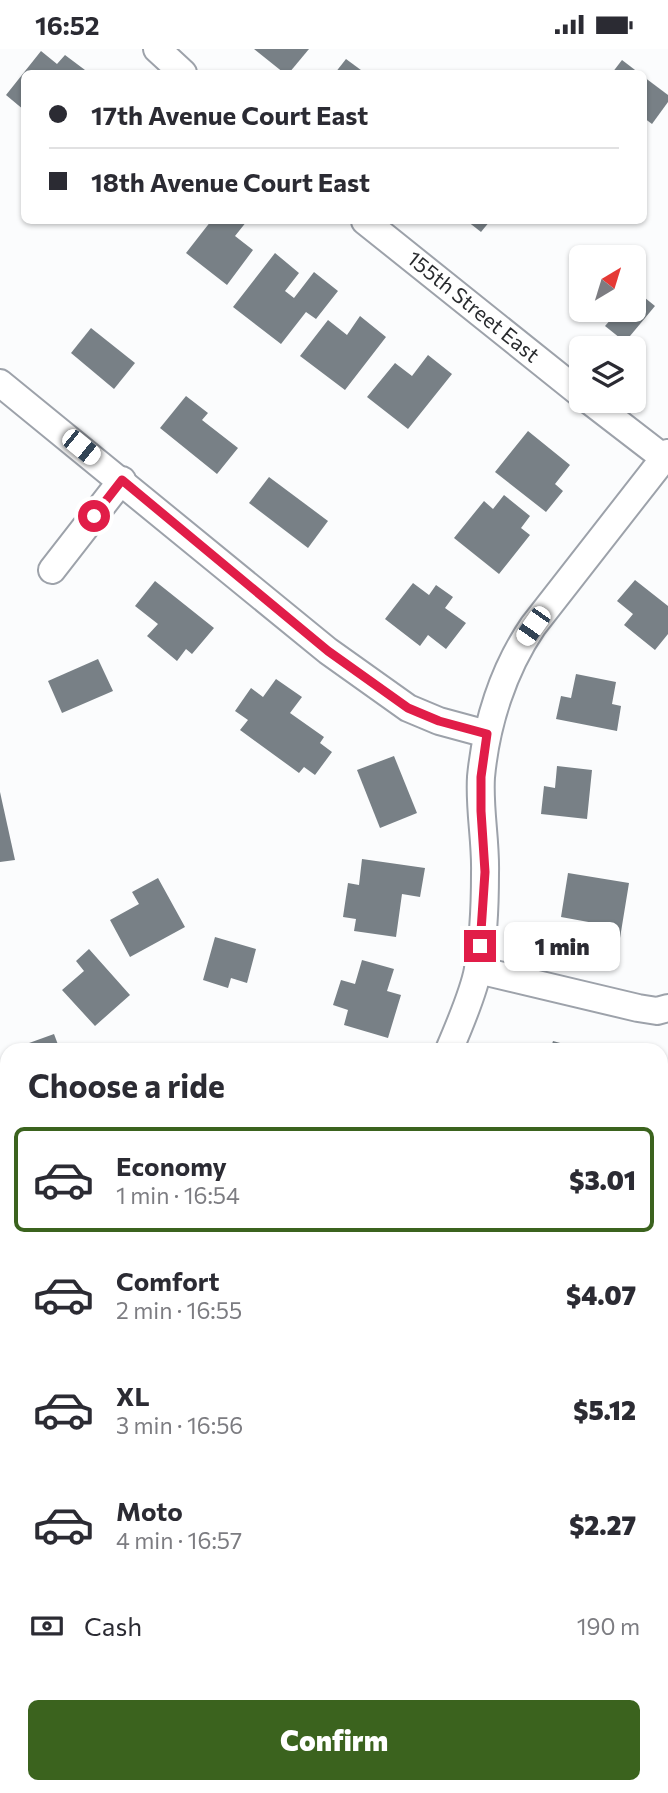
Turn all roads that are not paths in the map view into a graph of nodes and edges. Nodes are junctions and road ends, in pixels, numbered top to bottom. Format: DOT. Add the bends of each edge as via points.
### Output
graph roads {
  1 [pos="157,49"];
  2 [pos="180,70"];
  3 [pos="369,224"];
  4 [pos="0,383"];
  5 [pos="569,384"];
  6 [pos="607,413"];
  7 [pos="666,455"];
  8 [pos="122,480"];
  9 [pos="52,570"];
  10 [pos="487,734"];
  11 [pos="478,970"];
  12 [pos="668,1008"];
  13 [pos="452,1043"];
  1 -- 2 [label="street"];
  3 -- 5 [label="street, 155th Street East"];
  4 -- 8 [label="street"];
  6 -- 7 [label="street"];
  7 -- 10 [label="street" via="522,642"];
  8 -- 9 [label="street"];
  8 -- 10 [label="street" via="328,651 408,708"];
  10 -- 11 [label="street" via="481,777 485,872"];
  11 -- 12 [label="street" via="638,1008"];
  11 -- 13 [label="street"];
}
